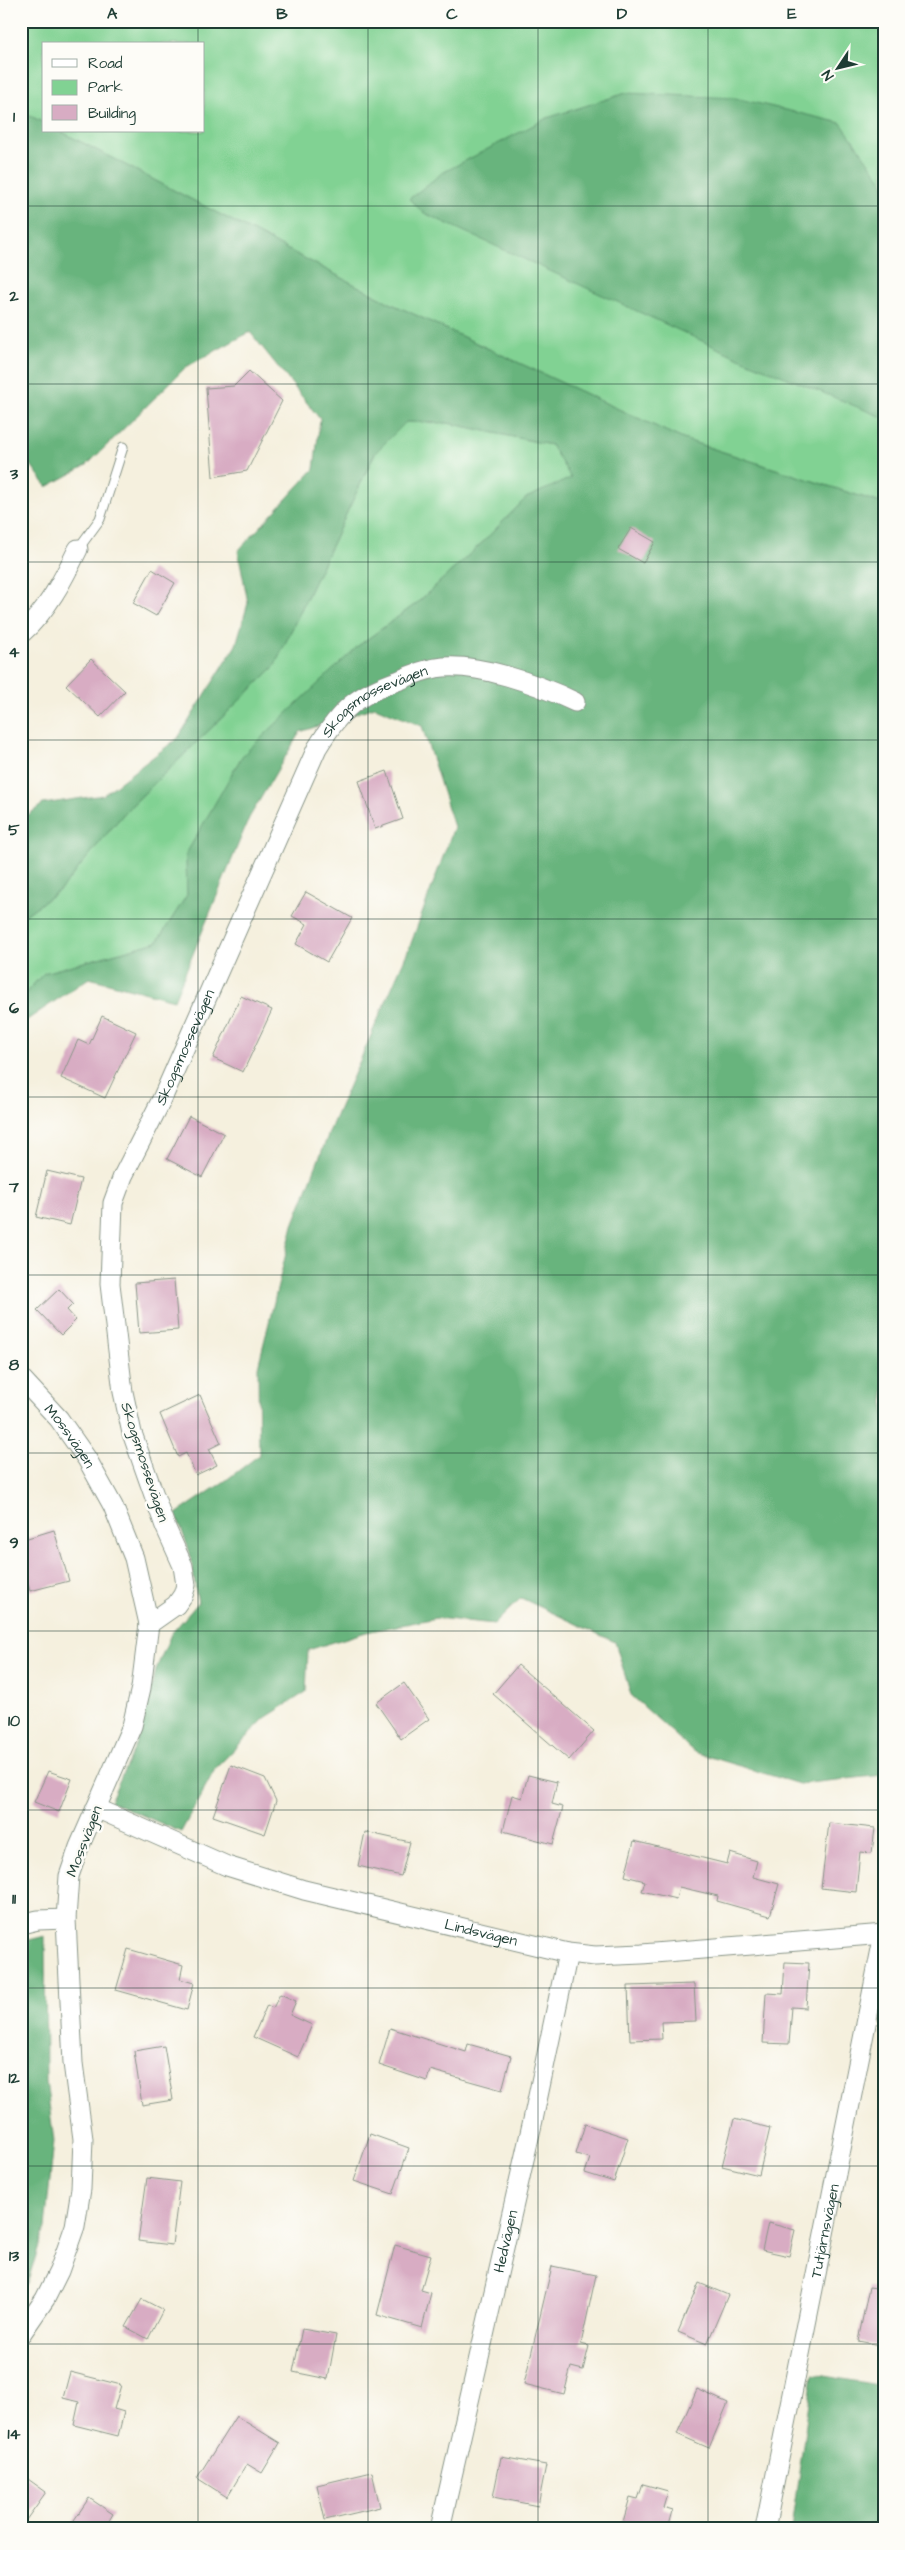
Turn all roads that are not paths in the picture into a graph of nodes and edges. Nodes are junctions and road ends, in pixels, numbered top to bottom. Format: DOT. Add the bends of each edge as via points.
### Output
graph roads {
  1 [pos="123,446"];
  2 [pos="78,549"];
  3 [pos="21,634"];
  4 [pos="575,702"];
  5 [pos="21,1378"];
  6 [pos="149,1624"];
  7 [pos="96,1808"];
  8 [pos="66,1919"];
  9 [pos="21,1924"];
  10 [pos="884,1934"];
  11 [pos="568,1953"];
  12 [pos="21,2334"];
  13 [pos="440,2529"];
  14 [pos="765,2529"];
  1 -- 2 [label="lane" via="100,518"];
  2 -- 3 [label="street" via="59,587 36,621"];
  4 -- 6 [label="street, Skogsmossevägen" via="496,673 438,668 370,690 333,722 317,748 166,1091 123,1176 113,1203 110,1284 122,1392 132,1433 183,1566 186,1585 176,1605"];
  5 -- 6 [label="street, Mossvägen" via="59,1419 87,1459 113,1506 134,1558"];
  6 -- 7 [label="street, Mossvägen" via="141,1688 132,1726"];
  7 -- 8 [label="street, Mossvägen" via="69,1876"];
  7 -- 11 [label="street, Lindsvägen" via="227,1866 304,1890"];
  8 -- 9 [label="street"];
  8 -- 12 [label="street, Mossvägen" via="73,2063 83,2139 81,2189 75,2226 59,2271"];
  10 -- 11 [label="street, Lindsvägen" via="642,1954 596,1956"];
  10 -- 14 [label="street, Tutjärnsvägen"];
  11 -- 13 [label="street, Hedvägen" via="530,2137"];
}
